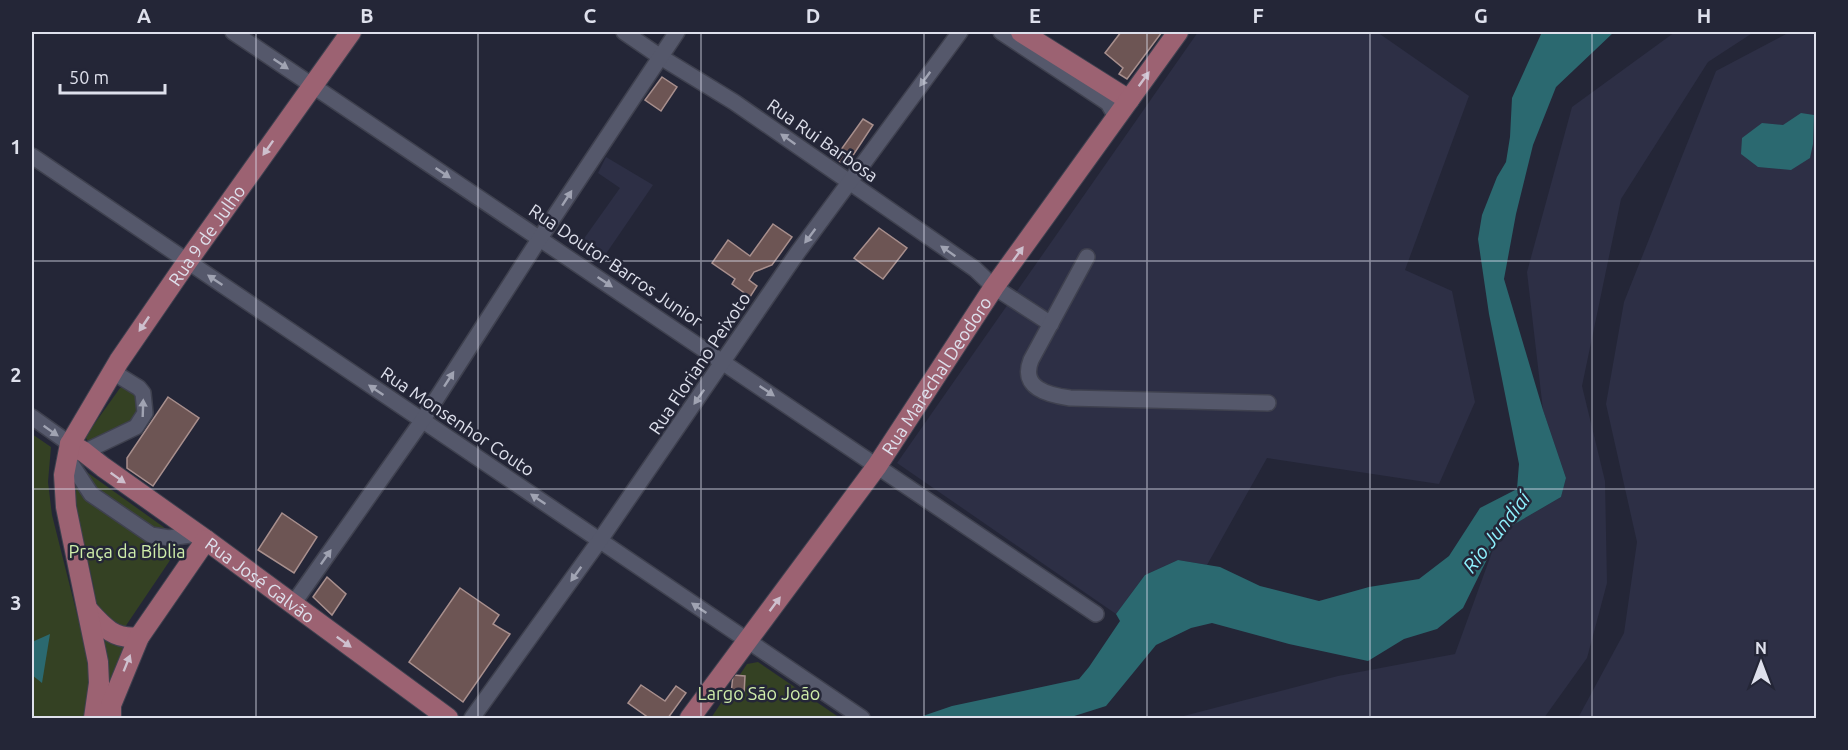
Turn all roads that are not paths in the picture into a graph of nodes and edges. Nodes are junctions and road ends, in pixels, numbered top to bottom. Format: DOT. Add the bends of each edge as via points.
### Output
graph roads {
  1 [pos="232,32"];
  2 [pos="351,32"];
  3 [pos="624,32"];
  4 [pos="677,32"];
  5 [pos="960,32"];
  6 [pos="1001,32"];
  7 [pos="1021,32"];
  8 [pos="1178,32"];
  9 [pos="659,56"];
  10 [pos="313,86"];
  11 [pos="1128,100"];
  12 [pos="1116,117"];
  13 [pos="32,156"];
  14 [pos="850,183"];
  15 [pos="540,238"];
  16 [pos="1087,257"];
  17 [pos="187,262"];
  18 [pos="994,287"];
  19 [pos="1051,324"];
  20 [pos="724,361"];
  21 [pos="113,372"];
  22 [pos="1268,404"];
  23 [pos="32,417"];
  24 [pos="422,421"];
  25 [pos="74,452"];
  26 [pos="877,466"];
  27 [pos="201,537"];
  28 [pos="600,540"];
  29 [pos="293,604"];
  30 [pos="87,608"];
  31 [pos="1096,614"];
  32 [pos="139,637"];
  33 [pos="748,641"];
  34 [pos="94,718"];
  35 [pos="111,718"];
  36 [pos="448,718"];
  37 [pos="472,718"];
  38 [pos="690,718"];
  39 [pos="862,718"];
  1 -- 10 [label="street, Rua Doutor Barros Junior, one-way"];
  2 -- 10 [label="main road, Rua 9 de Julho"];
  3 -- 9 [label="street, Rua Rui Barbosa"];
  4 -- 9 [label="street"];
  5 -- 14 [label="street, Rua Floriano Peixoto, one-way"];
  6 -- 12 [label="street" via="1107,103"];
  7 -- 11 [label="main road"];
  11 -- 8 [label="main road, Rua Marechal Deodoro, one-way"];
  14 -- 9 [label="street, Rua Rui Barbosa, one-way" via="734,102"];
  15 -- 9 [label="street, one-way"];
  10 -- 15 [label="street, Rua Doutor Barros Junior, one-way"];
  10 -- 17 [label="main road, Rua 9 de Julho, one-way"];
  11 -- 12 [label="main road, Rua Marechal Deodoro"];
  18 -- 12 [label="main road, Rua Marechal Deodoro, one-way"];
  13 -- 17 [label="street, Rua Monsenhor Couto"];
  18 -- 14 [label="street, Rua Rui Barbosa, one-way" via="975,269"];
  14 -- 20 [label="street, Rua Floriano Peixoto, one-way"];
  15 -- 20 [label="street, Rua Doutor Barros Junior, one-way"];
  24 -- 15 [label="street, one-way"];
  16 -- 19 [label="street"];
  17 -- 21 [label="main road, Rua 9 de Julho, one-way"];
  24 -- 17 [label="street, Rua Monsenhor Couto, one-way"];
  18 -- 19 [label="street, Rua Rui Barbosa"];
  18 -- 26 [label="main road, Rua Marechal Deodoro"];
  19 -- 22 [label="street" via="1027,370 1030,381 1047,394"];
  20 -- 26 [label="street, Rua Doutor Barros Junior, one-way"];
  20 -- 28 [label="street, Rua Floriano Peixoto, one-way"];
  21 -- 25 [label="main road, Rua 9 de Julho"];
  25 -- 21 [label="street, one-way" via="136,427 145,413 143,393"];
  23 -- 25 [label="street, one-way"];
  28 -- 24 [label="street, Rua Monsenhor Couto, one-way"];
  29 -- 24 [label="street, one-way"];
  25 -- 27 [label="main road, Rua José Galvão, one-way" via="103,467"];
  25 -- 27 [label="street" via="91,494 151,534"];
  25 -- 30 [label="main road" via="64,475 66,507"];
  26 -- 31 [label="street, Rua Doutor Barros Junior"];
  33 -- 26 [label="main road, Rua Marechal Deodoro, one-way"];
  27 -- 29 [label="main road, Rua José Galvão"];
  27 -- 32 [label="main road"];
  33 -- 28 [label="street, Rua Monsenhor Couto, one-way"];
  28 -- 37 [label="street, Rua Floriano Peixoto, one-way"];
  29 -- 36 [label="main road, Rua José Galvão, one-way"];
  30 -- 32 [label="main road" via="103,627 122,637"];
  30 -- 34 [label="main road" via="98,662"];
  35 -- 32 [label="main road, one-way" via="111,705"];
  33 -- 38 [label="main road, Rua Marechal Deodoro"];
  33 -- 39 [label="street, Rua Monsenhor Couto"];
}
